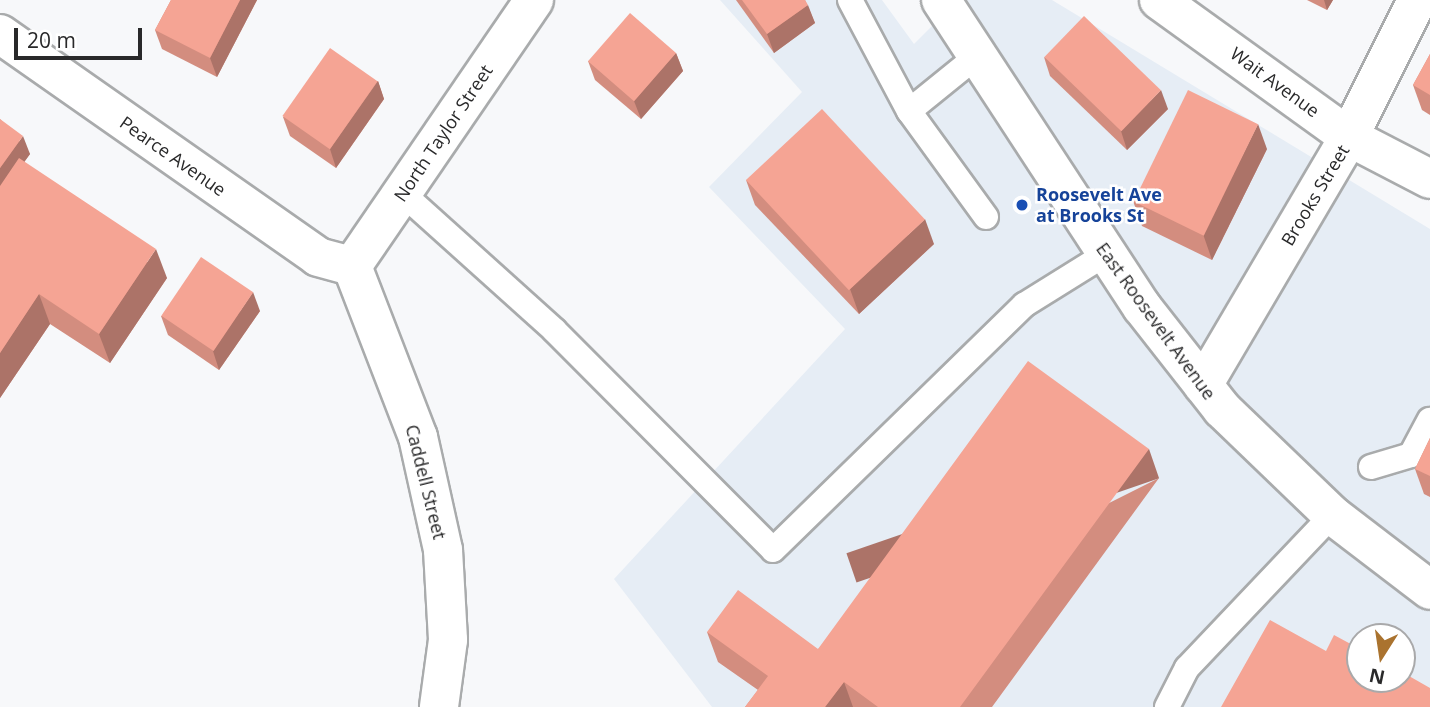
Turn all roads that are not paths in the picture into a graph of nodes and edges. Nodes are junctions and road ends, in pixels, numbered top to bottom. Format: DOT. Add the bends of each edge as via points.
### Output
graph roads {
  1 [pos="534,0"];
  2 [pos="850,0"];
  3 [pos="941,0"];
  4 [pos="1159,0"];
  5 [pos="1417,0"];
  6 [pos="0,34"];
  7 [pos="977,56"];
  8 [pos="909,111"];
  9 [pos="1349,137"];
  10 [pos="1430,179"];
  11 [pos="402,193"];
  12 [pos="986,217"];
  13 [pos="1106,254"];
  14 [pos="352,266"];
  15 [pos="1203,385"];
  16 [pos="1430,420"];
  17 [pos="1371,467"];
  18 [pos="1332,515"];
  19 [pos="1430,590"];
  20 [pos="439,707"];
  21 [pos="1167,707"];
  1 -- 11 [label="street, North Taylor Street"];
  2 -- 8 [label="lane"];
  3 -- 7 [label="street, East Roosevelt Avenue"];
  4 -- 9 [label="street, Wait Avenue"];
  5 -- 9 [label="street, Brooks Street"];
  6 -- 14 [label="street, Pearce Avenue" via="318,257"];
  7 -- 8 [label="lane"];
  7 -- 13 [label="street, East Roosevelt Avenue"];
  8 -- 12 [label="lane"];
  9 -- 10 [label="street, Wait Avenue"];
  9 -- 15 [label="street, Brooks Street"];
  11 -- 13 [label="lane" via="554,330 773,550 1024,305"];
  11 -- 14 [label="street, North Taylor Street"];
  13 -- 15 [label="street, East Roosevelt Avenue"];
  14 -- 20 [label="street, Caddell Street" via="418,437 443,550 448,640"];
  15 -- 18 [label="street, East Roosevelt Avenue"];
  16 -- 17 [label="lane" via="1411,455"];
  18 -- 19 [label="street, East Roosevelt Avenue"];
  18 -- 21 [label="lane" via="1187,668"];
}
